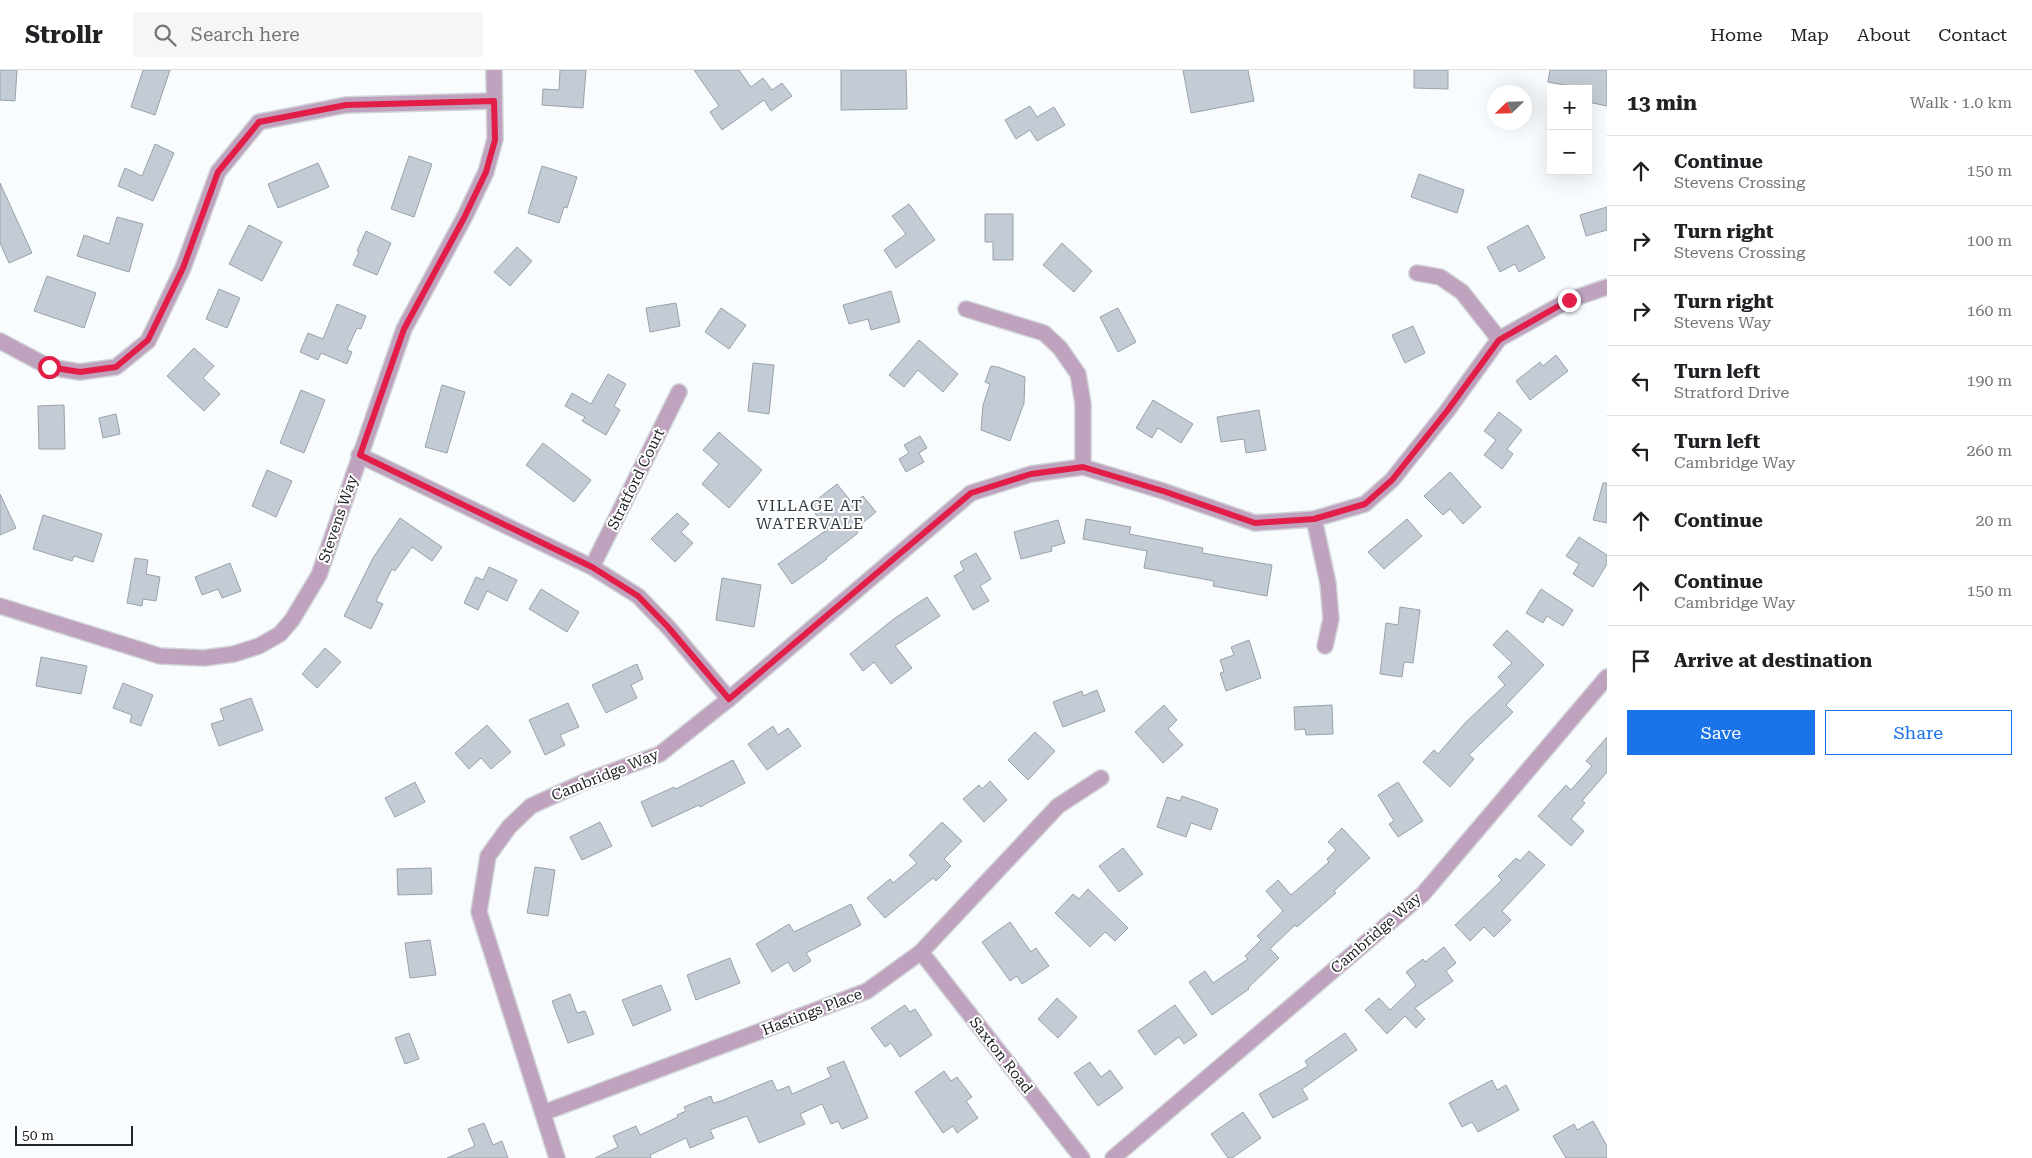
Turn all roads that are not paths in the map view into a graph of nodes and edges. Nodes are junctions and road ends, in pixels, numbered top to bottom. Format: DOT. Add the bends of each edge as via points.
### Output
graph roads {
  1 [pos="494,70"];
  2 [pos="494,101"];
  3 [pos="1417,273"];
  4 [pos="1607,287"];
  5 [pos="966,309"];
  6 [pos="0,340"];
  7 [pos="1499,340"];
  8 [pos="679,392"];
  9 [pos="360,455"];
  10 [pos="1083,467"];
  11 [pos="1314,519"];
  12 [pos="592,567"];
  13 [pos="0,606"];
  14 [pos="1325,646"];
  15 [pos="1607,677"];
  16 [pos="729,699"];
  17 [pos="1101,778"];
  18 [pos="921,952"];
  19 [pos="543,1113"];
  20 [pos="557,1158"];
  21 [pos="1082,1158"];
  22 [pos="1113,1158"];
  1 -- 2 [label="street, Stevens Way"];
  2 -- 6 [label="street" via="346,105 259,122 218,172 183,268 148,340 116,367 80,372 49,367"];
  2 -- 9 [label="street, Stevens Way" via="495,140 486,172 404,329"];
  3 -- 7 [label="street" via="1440,277 1462,292"];
  4 -- 7 [label="street" via="1569,300"];
  5 -- 10 [label="street" via="1044,333 1060,348 1078,374 1083,404"];
  7 -- 11 [label="street" via="1392,480 1365,504"];
  8 -- 12 [label="street, Stratford Court"];
  9 -- 12 [label="street"];
  9 -- 13 [label="street, Stevens Way" via="319,575 292,620 280,634 259,646 204,658 160,656"];
  10 -- 11 [label="street, Cambridge Way" via="1255,523"];
  10 -- 16 [label="street, Cambridge Way" via="1031,474 971,493"];
  11 -- 14 [label="street" via="1328,583 1331,619"];
  12 -- 16 [label="street" via="638,596"];
  15 -- 22 [label="street, Cambridge Way" via="1423,894"];
  16 -- 19 [label="street, Cambridge Way" via="660,754 586,781 531,806 488,856 479,912"];
  17 -- 18 [label="street, Hastings Place" via="1058,806"];
  18 -- 19 [label="street, Hastings Place" via="867,992"];
  18 -- 21 [label="street, Saxton Road"];
  19 -- 20 [label="street, Cambridge Way"];
}
